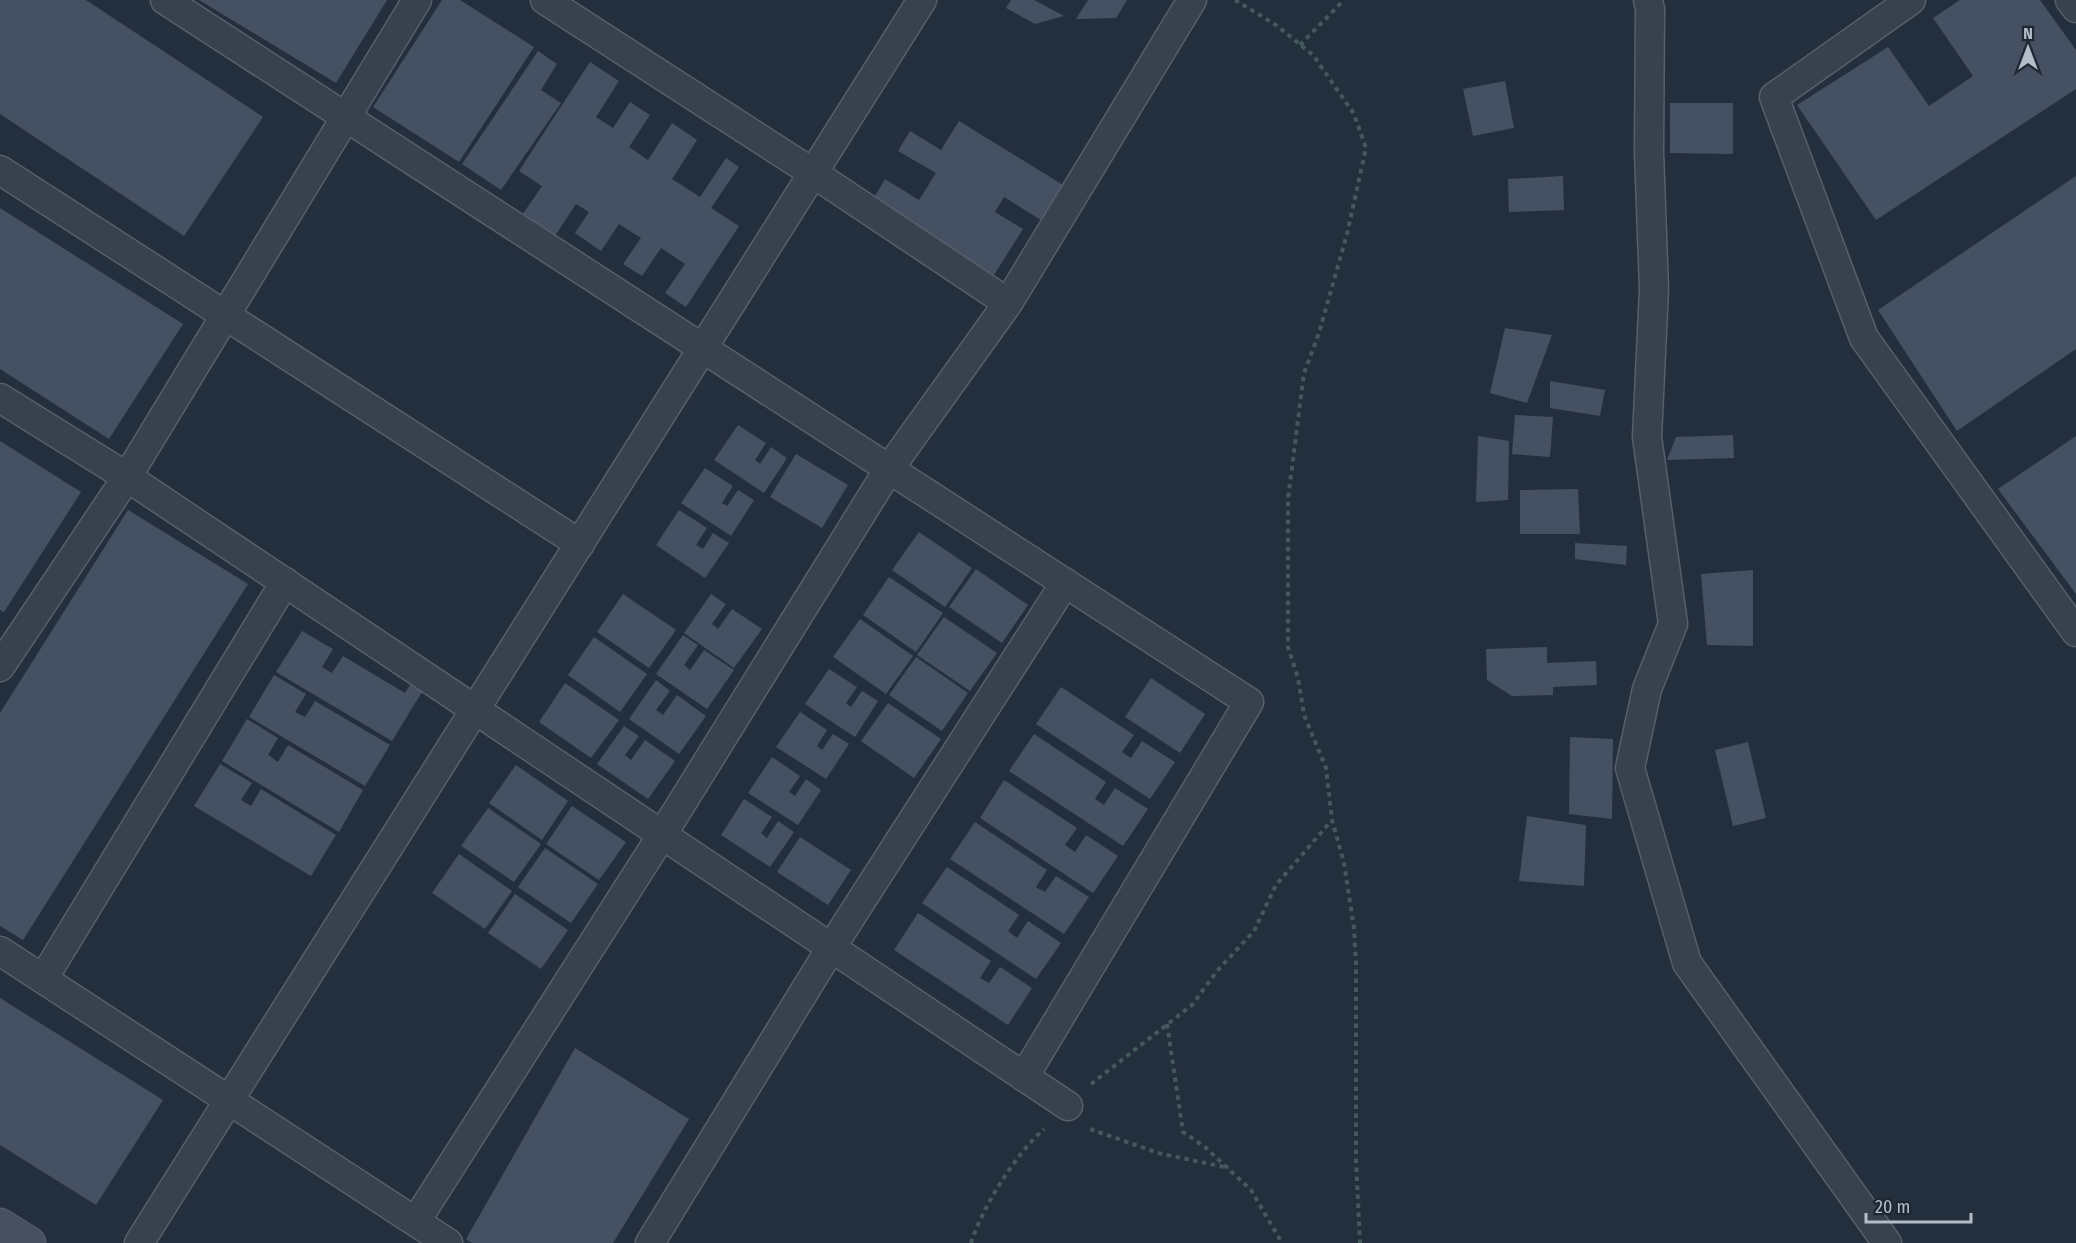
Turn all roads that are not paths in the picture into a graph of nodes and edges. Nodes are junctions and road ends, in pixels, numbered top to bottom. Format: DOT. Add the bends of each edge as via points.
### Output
graph roads {
  1 [pos="165,0"];
  2 [pos="417,0"];
  3 [pos="545,0"];
  4 [pos="922,0"];
  5 [pos="1192,0"];
  6 [pos="1647,0"];
  7 [pos="1911,0"];
  8 [pos="2070,0"];
  9 [pos="2076,8"];
  10 [pos="346,117"];
  11 [pos="0,170"];
  12 [pos="813,173"];
  13 [pos="1008,303"];
  14 [pos="226,315"];
  15 [pos="703,348"];
  16 [pos="0,398"];
  17 [pos="890,469"];
  18 [pos="127,477"];
  19 [pos="580,544"];
  20 [pos="285,582"];
  21 [pos="1065,583"];
  22 [pos="2076,633"];
  23 [pos="0,667"];
  24 [pos="475,710"];
  25 [pos="662,835"];
  26 [pos="831,948"];
  27 [pos="0,951"];
  28 [pos="43,979"];
  29 [pos="1024,1077"];
  30 [pos="230,1100"];
  31 [pos="1068,1106"];
  32 [pos="416,1221"];
  33 [pos="0,1225"];
  34 [pos="29,1243"];
  35 [pos="140,1243"];
  36 [pos="448,1243"];
  37 [pos="650,1243"];
  38 [pos="1887,1243"];
  1 -- 10 [label="street"];
  2 -- 10 [label="street"];
  3 -- 12 [label="street"];
  4 -- 12 [label="street"];
  5 -- 13 [label="street"];
  6 -- 38 [label="street" via="1654,289 1647,437 1673,624 1647,689 1630,768 1688,963"];
  7 -- 22 [label="street" via="1774,98 1864,338"];
  8 -- 9 [label="street"];
  10 -- 14 [label="street"];
  10 -- 15 [label="street"];
  11 -- 14 [label="street"];
  12 -- 13 [label="street"];
  12 -- 15 [label="street"];
  13 -- 17 [label="street"];
  14 -- 18 [label="street"];
  14 -- 19 [label="street"];
  15 -- 17 [label="street"];
  15 -- 19 [label="street"];
  16 -- 18 [label="street"];
  17 -- 21 [label="street"];
  17 -- 25 [label="street"];
  18 -- 20 [label="street"];
  18 -- 23 [label="street"];
  19 -- 24 [label="street"];
  20 -- 24 [label="street"];
  20 -- 28 [label="street"];
  21 -- 26 [label="street"];
  21 -- 29 [label="street" via="1250,702"];
  24 -- 25 [label="street"];
  24 -- 30 [label="street"];
  25 -- 26 [label="street"];
  25 -- 32 [label="street"];
  26 -- 29 [label="street"];
  26 -- 37 [label="street"];
  27 -- 28 [label="street"];
  28 -- 30 [label="street"];
  29 -- 31 [label="street"];
  30 -- 32 [label="street"];
  30 -- 35 [label="street"];
  32 -- 36 [label="street"];
  33 -- 34 [label="street"];
}
